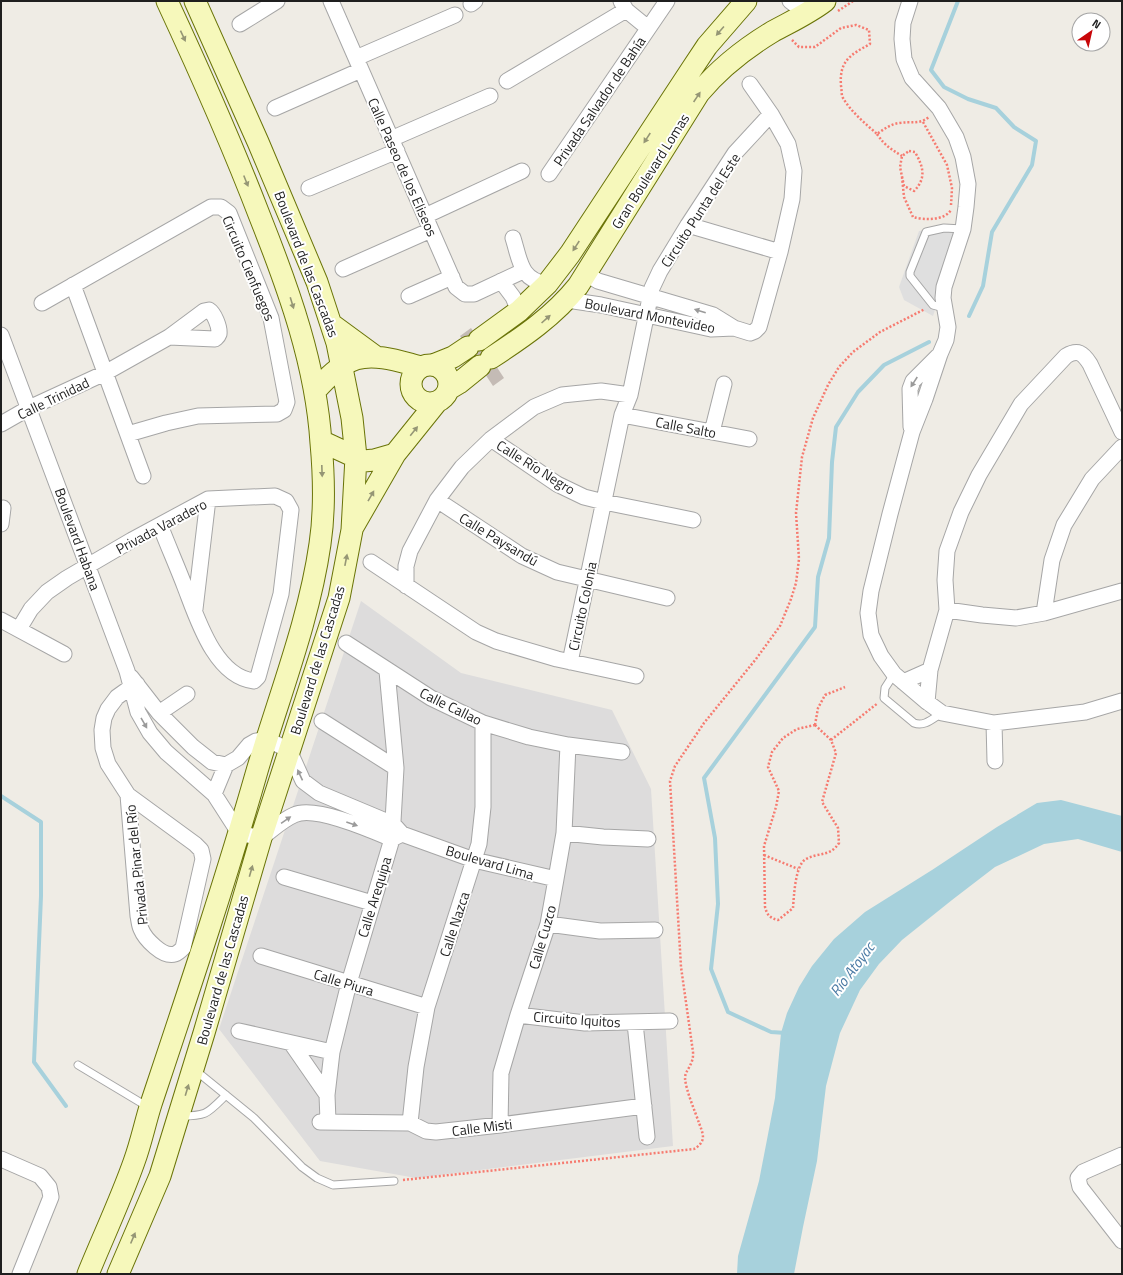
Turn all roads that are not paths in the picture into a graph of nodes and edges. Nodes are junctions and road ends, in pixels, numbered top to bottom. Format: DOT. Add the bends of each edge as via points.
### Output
graph roads {
  1 [pos="166,1"];
  2 [pos="195,1"];
  3 [pos="277,1"];
  4 [pos="331,1"];
  5 [pos="667,1"];
  6 [pos="746,1"];
  7 [pos="790,1"];
  8 [pos="910,1"];
  9 [pos="624,5"];
  10 [pos="824,8"];
  11 [pos="455,15"];
  12 [pos="240,24"];
  13 [pos="648,28"];
  14 [pos="358,64"];
  15 [pos="507,81"];
  16 [pos="750,84"];
  17 [pos="490,96"];
  18 [pos="275,108"];
  19 [pos="771,114"];
  20 [pos="258,142"];
  21 [pos="394,145"];
  22 [pos="233,149"];
  23 [pos="522,171"];
  24 [pos="549,174"];
  25 [pos="309,188"];
  26 [pos="425,216"];
  27 [pos="592,221"];
  28 [pos="688,225"];
  29 [pos="964,229"];
  30 [pos="431,230"];
  31 [pos="611,234"];
  32 [pos="513,238"];
  33 [pos="780,252"];
  34 [pos="343,269"];
  35 [pos="523,271"];
  36 [pos="586,274"];
  37 [pos="452,277"];
  38 [pos="501,282"];
  39 [pos="547,284"];
  40 [pos="73,285"];
  41 [pos="409,296"];
  42 [pos="650,296"];
  43 [pos="566,300"];
  44 [pos="42,303"];
  45 [pos="938,307"];
  46 [pos="514,315"];
  47 [pos="646,315"];
  48 [pos="331,324"];
  49 [pos="734,328"];
  50 [pos="1,335"];
  51 [pos="169,337"];
  52 [pos="521,339"];
  53 [pos="376,357"];
  54 [pos="342,366"];
  55 [pos="427,366"];
  56 [pos="105,373"];
  57 [pos="724,384"];
  58 [pos="315,391"];
  59 [pos="630,395"];
  60 [pos="443,396"];
  61 [pos="29,408"];
  62 [pos="622,415"];
  63 [pos="1,424"];
  64 [pos="712,432"];
  65 [pos="1122,432"];
  66 [pos="128,434"];
  67 [pos="491,439"];
  68 [pos="749,439"];
  69 [pos="321,441"];
  70 [pos="1122,447"];
  71 [pos="396,454"];
  72 [pos="356,457"];
  73 [pos="143,476"];
  74 [pos="208,499"];
  75 [pos="437,500"];
  76 [pos="604,502"];
  77 [pos="3,508"];
  78 [pos="692,520"];
  79 [pos="1,524"];
  80 [pos="160,525"];
  81 [pos="352,530"];
  82 [pos="371,562"];
  83 [pos="88,566"];
  84 [pos="586,580"];
  85 [pos="406,586"];
  86 [pos="1122,591"];
  87 [pos="667,598"];
  88 [pos="947,610"];
  89 [pos="195,612"];
  90 [pos="1044,613"];
  91 [pos="1,620"];
  92 [pos="19,630"];
  93 [pos="346,643"];
  94 [pos="64,654"];
  95 [pos="570,662"];
  96 [pos="930,670"];
  97 [pos="387,671"];
  98 [pos="636,676"];
  99 [pos="899,678"];
  100 [pos="134,686"];
  101 [pos="187,694"];
  102 [pos="1122,701"];
  103 [pos="927,702"];
  104 [pos="159,713"];
  105 [pos="942,713"];
  106 [pos="322,721"];
  107 [pos="483,723"];
  108 [pos="994,723"];
  109 [pos="266,740"];
  110 [pos="568,746"];
  111 [pos="289,750"];
  112 [pos="622,752"];
  113 [pos="995,761"];
  114 [pos="226,765"];
  115 [pos="396,768"];
  116 [pos="214,794"];
  117 [pos="128,795"];
  118 [pos="396,832"];
  119 [pos="239,833"];
  120 [pos="564,833"];
  121 [pos="261,838"];
  122 [pos="648,839"];
  123 [pos="474,860"];
  124 [pos="284,877"];
  125 [pos="556,879"];
  126 [pos="372,902"];
  127 [pos="548,924"];
  128 [pos="655,930"];
  129 [pos="261,956"];
  130 [pos="349,983"];
  131 [pos="427,1007"];
  132 [pos="518,1015"];
  133 [pos="670,1021"];
  134 [pos="636,1023"];
  135 [pos="239,1031"];
  136 [pos="291,1043"];
  137 [pos="332,1052"];
  138 [pos="78,1065"];
  139 [pos="193,1068"];
  140 [pos="327,1094"];
  141 [pos="226,1095"];
  142 [pos="644,1106"];
  143 [pos="150,1108"];
  144 [pos="179,1116"];
  145 [pos="324,1122"];
  146 [pos="410,1123"];
  147 [pos="500,1125"];
  148 [pos="647,1137"];
  149 [pos="1122,1155"];
  150 [pos="1,1159"];
  151 [pos="394,1181"];
  152 [pos="1122,1241"];
  153 [pos="20,1274"];
  154 [pos="88,1274"];
  155 [pos="118,1274"];
  1 -- 22 [label="main road, Boulevard de las Cascadas, one-way"];
  2 -- 20 [label="main road, Boulevard de las Cascadas"];
  3 -- 12 [label="street"];
  4 -- 14 [label="street, Calle Paseo de los Eliseos"];
  5 -- 13 [label="street, Privada Salvador de Bahía"];
  6 -- 27 [label="main road, Gran Boulevard Lomas, one-way" via="703,51"];
  7 -- 10 [label="street" via="794,4"];
  8 -- 29 [label="street" via="903,23 904,59 912,78 939,108 956,137 968,184"];
  9 -- 13 [label="street"];
  9 -- 15 [label="street"];
  31 -- 10 [label="main road, Gran Boulevard Lomas, one-way" via="699,93 713,77 729,62 771,33"];
  11 -- 14 [label="street"];
  13 -- 24 [label="street, Privada Salvador de Bahía"];
  14 -- 18 [label="street"];
  14 -- 21 [label="street, Calle Paseo de los Eliseos"];
  16 -- 19 [label="street"];
  17 -- 21 [label="street"];
  19 -- 28 [label="street, Circuito Punta del Este" via="735,153"];
  19 -- 33 [label="street" via="788,144 794,171 792,199"];
  20 -- 22 [label="main road"];
  20 -- 48 [label="main road, Boulevard de las Cascadas"];
  21 -- 25 [label="street"];
  21 -- 26 [label="street, Calle Paseo de los Eliseos"];
  22 -- 58 [label="main road, Boulevard de las Cascadas, one-way" via="288,290"];
  23 -- 26 [label="street"];
  26 -- 30 [label="street, Calle Paseo de los Eliseos"];
  27 -- 31 [label="main road"];
  27 -- 39 [label="main road, Gran Boulevard Lomas, one-way"];
  28 -- 33 [label="street"];
  28 -- 42 [label="street, Circuito Punta del Este" via="660,271"];
  29 -- 45 [label="street"];
  29 -- 45 [label="lane" via="944,228 928,231 910,272 910,276"];
  30 -- 34 [label="street"];
  30 -- 37 [label="street, Calle Paseo de los Eliseos"];
  31 -- 36 [label="main road, Gran Boulevard Lomas"];
  32 -- 35 [label="street"];
  33 -- 49 [label="street, Boulevard Montevideo" via="758,327 750,333"];
  35 -- 38 [label="street, Calle Paseo de los Eliseos"];
  35 -- 39 [label="street" via="535,281"];
  36 -- 42 [label="street, Boulevard Montevideo"];
  36 -- 43 [label="main road, Gran Boulevard Lomas"];
  37 -- 38 [label="street, Calle Paseo de los Eliseos" via="456,287 465,294 474,294"];
  37 -- 41 [label="street"];
  38 -- 46 [label="street" via="513,297"];
  39 -- 46 [label="main road, Gran Boulevard Lomas"];
  40 -- 44 [label="street, Circuito Cienfuegos"];
  40 -- 56 [label="street"];
  40 -- 66 [label="street, Circuito Cienfuegos" via="211,208 221,207 229,213 271,318 287,402 284,410 277,414 198,416"];
  42 -- 47 [label="street, Circuito Punta del Este"];
  49 -- 42 [label="street, Boulevard Montevideo, one-way" via="713,315"];
  43 -- 47 [label="street, Boulevard Montevideo"];
  52 -- 43 [label="main road, Gran Boulevard Lomas, one-way"];
  45 -- 99 [label="street" via="948,327 946,340 940,354 913,381 910,389 912,432 876,568 868,613 871,635 881,656"];
  46 -- 52 [label="main road"];
  46 -- 55 [label="main road, Gran Boulevard Lomas" via="453,357"];
  47 -- 49 [label="street, Boulevard Montevideo" via="711,329"];
  47 -- 59 [label="street, Circuito Colonia"];
  48 -- 53 [label="main road"];
  48 -- 54 [label="main road, Boulevard de las Cascadas"];
  50 -- 61 [label="street, Boulevard Habana"];
  51 -- 56 [label="street, Calle Trinidad"];
  52 -- 60 [label="main road, Gran Boulevard Lomas" via="486,362"];
  53 -- 54 [label="main road" via="356,359"];
  53 -- 55 [label="main road"];
  54 -- 58 [label="main road"];
  54 -- 72 [label="main road, Boulevard de las Cascadas"];
  55 -- 60 [label="main road" via="439,367 448,376 450,382"];
  55 -- 60 [label="main road" via="412,376 414,394 418,399 430,404"];
  56 -- 61 [label="street, Calle Trinidad"];
  56 -- 66 [label="street"];
  57 -- 64 [label="street"];
  58 -- 69 [label="main road, Boulevard de las Cascadas"];
  59 -- 62 [label="street, Circuito Colonia"];
  59 -- 67 [label="street" via="601,391 562,395 534,408"];
  71 -- 60 [label="main road, Gran Boulevard Lomas, one-way"];
  61 -- 63 [label="street, Calle Trinidad"];
  61 -- 83 [label="street, Boulevard Habana"];
  62 -- 64 [label="street, Calle Salto"];
  62 -- 76 [label="street, Circuito Colonia"];
  64 -- 68 [label="street, Calle Salto"];
  65 -- 88 [label="street" via="1086,358 1079,352 1066,356 1021,404 979,475 961,512 947,551"];
  66 -- 73 [label="street"];
  67 -- 75 [label="street" via="462,467"];
  67 -- 76 [label="street, Calle Río Negro" via="557,484"];
  69 -- 72 [label="main road"];
  69 -- 109 [label="main road, Boulevard de las Cascadas, one-way" via="323,513 320,543 309,602"];
  70 -- 90 [label="street" via="1092,479 1064,525 1052,560"];
  71 -- 72 [label="main road" via="364,461"];
  81 -- 71 [label="main road, Gran Boulevard Lomas, one-way"];
  72 -- 81 [label="main road, Boulevard de las Cascadas"];
  74 -- 80 [label="street, Privada Varadero"];
  74 -- 89 [label="street"];
  74 -- 89 [label="street, Privada Varadero" via="275,496 286,501 291,510 281,594 258,677 254,681 232,672 219,657 205,638"];
  75 -- 84 [label="street, Calle Paysandú" via="522,556 557,572"];
  75 -- 85 [label="street" via="410,551 406,566"];
  76 -- 78 [label="street, Calle Río Negro"];
  76 -- 84 [label="street, Circuito Colonia"];
  77 -- 79 [label="street"];
  80 -- 83 [label="street, Privada Varadero"];
  80 -- 89 [label="street"];
  111 -- 81 [label="main road, Boulevard de las Cascadas, one-way" via="339,598"];
  82 -- 85 [label="street, Circuito Colonia"];
  83 -- 92 [label="street, Privada Varadero" via="47,592 31,609"];
  83 -- 100 [label="street, Boulevard Habana"];
  84 -- 87 [label="street, Calle Paysandú"];
  84 -- 95 [label="street, Circuito Colonia"];
  85 -- 95 [label="street, Circuito Colonia" via="476,632"];
  86 -- 90 [label="street"];
  88 -- 90 [label="street" via="1016,618"];
  88 -- 96 [label="street"];
  91 -- 92 [label="street"];
  92 -- 94 [label="street"];
  93 -- 97 [label="street, Calle Callao"];
  95 -- 98 [label="street"];
  96 -- 99 [label="street"];
  96 -- 103 [label="street"];
  97 -- 107 [label="street, Calle Callao" via="431,698"];
  97 -- 115 [label="street, Calle Arequipa"];
  99 -- 103 [label="street"];
  99 -- 105 [label="lane" via="884,688 884,698 914,723 922,725"];
  100 -- 104 [label="street, Boulevard Habana"];
  100 -- 116 [label="street, Boulevard Habana, one-way" via="138,712 150,733 166,752"];
  100 -- 117 [label="street, Privada Pinar del Río" via="117,696 104,718 102,730 103,748 108,764"];
  101 -- 104 [label="street"];
  102 -- 108 [label="street" via="1085,712"];
  103 -- 105 [label="street"];
  104 -- 114 [label="street, Boulevard Habana" via="195,749 212,762"];
  105 -- 108 [label="street"];
  106 -- 115 [label="street"];
  107 -- 110 [label="street, Calle Callao"];
  107 -- 123 [label="street, Calle Nazca" via="483,807"];
  108 -- 113 [label="street"];
  109 -- 111 [label="street"];
  109 -- 114 [label="street" via="252,743 238,758"];
  109 -- 119 [label="main road, Boulevard de las Cascadas"];
  110 -- 112 [label="street, Calle Callao"];
  110 -- 120 [label="street, Calle Cuzco"];
  118 -- 111 [label="street, Boulevard Lima, one-way" via="319,794 303,780"];
  111 -- 121 [label="main road, Boulevard de las Cascadas"];
  114 -- 116 [label="street"];
  115 -- 118 [label="street, Calle Arequipa"];
  116 -- 119 [label="street, Boulevard Habana"];
  117 -- 117 [label="street, Privada Pinar del Río" via="141,928 156,948 168,955 176,954 183,948 203,860 201,850"];
  121 -- 118 [label="street, Boulevard Lima, one-way" via="294,814 314,812 367,829"];
  118 -- 123 [label="street, Boulevard Lima"];
  118 -- 126 [label="street, Calle Arequipa"];
  119 -- 121 [label="street"];
  119 -- 143 [label="main road, Boulevard de las Cascadas"];
  120 -- 122 [label="street"];
  120 -- 125 [label="street, Calle Cuzco"];
  139 -- 121 [label="main road, Boulevard de las Cascadas, one-way"];
  123 -- 125 [label="street, Boulevard Lima"];
  123 -- 131 [label="street, Calle Nazca"];
  124 -- 126 [label="street"];
  125 -- 127 [label="street, Calle Cuzco"];
  126 -- 130 [label="street, Calle Arequipa"];
  127 -- 128 [label="street" via="600,931"];
  127 -- 132 [label="street, Calle Cuzco"];
  129 -- 130 [label="street, Calle Piura"];
  130 -- 131 [label="street, Calle Piura"];
  130 -- 137 [label="street, Calle Arequipa"];
  131 -- 146 [label="street, Calle Nazca" via="416,1067"];
  132 -- 134 [label="street, Circuito Iquitos" via="585,1023"];
  132 -- 147 [label="street, Calle Cuzco" via="501,1073"];
  133 -- 134 [label="street, Circuito Iquitos"];
  134 -- 142 [label="street, Circuito Iquitos"];
  135 -- 136 [label="street"];
  136 -- 137 [label="street"];
  136 -- 140 [label="street"];
  137 -- 140 [label="street, Calle Arequipa"];
  138 -- 143 [label="lane"];
  139 -- 141 [label="lane"];
  144 -- 139 [label="main road, Boulevard de las Cascadas, one-way"];
  140 -- 145 [label="street, Calle Arequipa"];
  141 -- 144 [label="lane" via="204,1114"];
  141 -- 151 [label="lane" via="254,1118 316,1178 333,1185"];
  142 -- 147 [label="street, Calle Misti"];
  142 -- 148 [label="street, Circuito Iquitos"];
  143 -- 154 [label="main road, Boulevard de las Cascadas" via="134,1163"];
  155 -- 144 [label="main road, Boulevard de las Cascadas, one-way" via="160,1176"];
  145 -- 146 [label="street, Calle Misti"];
  146 -- 147 [label="street, Calle Misti" via="426,1131 436,1132"];
  149 -- 152 [label="street" via="1083,1172 1078,1178 1080,1187"];
  150 -- 153 [label="street" via="40,1176 49,1187 51,1196"];
}
